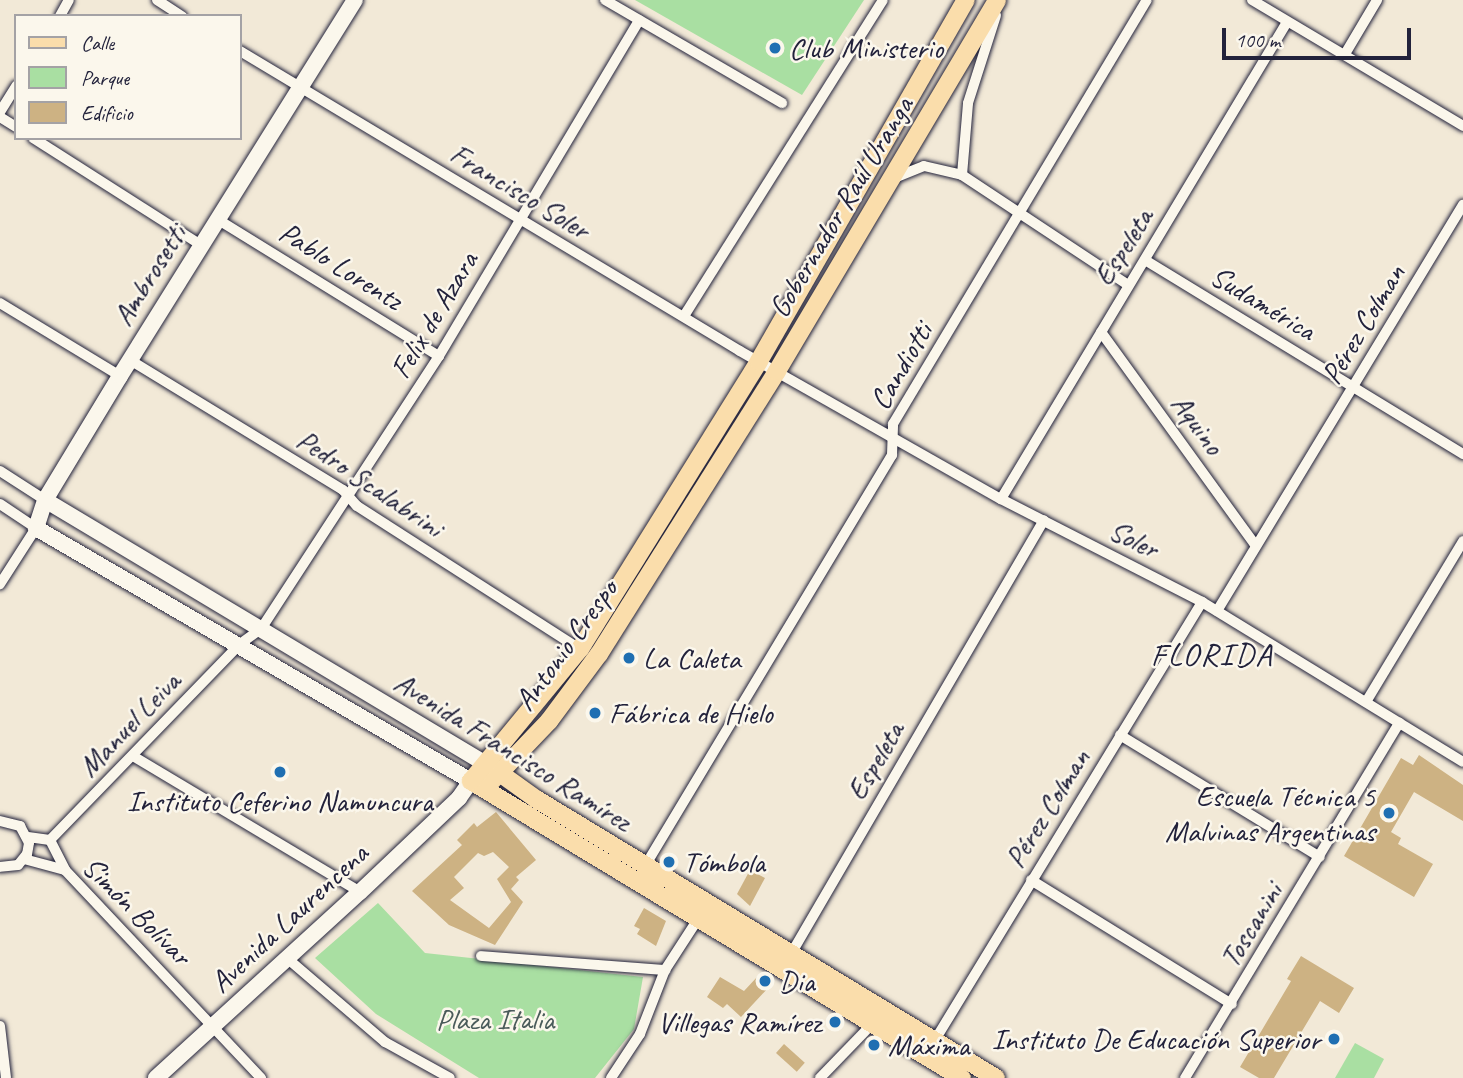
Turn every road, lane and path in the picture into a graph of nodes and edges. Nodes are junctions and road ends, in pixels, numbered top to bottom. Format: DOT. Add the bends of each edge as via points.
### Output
graph roads {
  1 [pos="157,0"];
  2 [pos="355,0"];
  3 [pos="605,0"];
  4 [pos="883,0"];
  5 [pos="966,0"];
  6 [pos="1000,0"];
  7 [pos="1147,0"];
  8 [pos="1252,0"];
  9 [pos="1377,0"];
  10 [pos="179,14"];
  11 [pos="639,20"];
  12 [pos="1287,22"];
  13 [pos="242,52"];
  14 [pos="1345,54"];
  15 [pos="300,88"];
  16 [pos="14,89"];
  17 [pos="782,103"];
  18 [pos="0,112"];
  19 [pos="1463,126"];
  20 [pos="36,140"];
  21 [pos="962,175"];
  22 [pos="888,181"];
  23 [pos="1463,205"];
  24 [pos="1018,214"];
  25 [pos="218,219"];
  26 [pos="520,220"];
  27 [pos="201,245"];
  28 [pos="1146,260"];
  29 [pos="1128,285"];
  30 [pos="0,303"];
  31 [pos="684,316"];
  32 [pos="1101,332"];
  33 [pos="439,356"];
  34 [pos="130,360"];
  35 [pos="759,361"];
  36 [pos="777,371"];
  37 [pos="120,376"];
  38 [pos="1354,387"];
  39 [pos="892,437"];
  40 [pos="1463,454"];
  41 [pos="0,471"];
  42 [pos="350,498"];
  43 [pos="1001,499"];
  44 [pos="45,500"];
  45 [pos="0,504"];
  46 [pos="1044,520"];
  47 [pos="36,527"];
  48 [pos="1463,541"];
  49 [pos="1255,545"];
  50 [pos="0,584"];
  51 [pos="1202,602"];
  52 [pos="1217,611"];
  53 [pos="261,629"];
  54 [pos="240,644"];
  55 [pos="580,649"];
  56 [pos="1366,702"];
  57 [pos="1399,723"];
  58 [pos="1120,735"];
  59 [pos="133,756"];
  60 [pos="1463,762"];
  61 [pos="493,769"];
  62 [pos="478,784"];
  63 [pos="459,798"];
  64 [pos="0,821"];
  65 [pos="28,837"];
  66 [pos="50,840"];
  67 [pos="1320,857"];
  68 [pos="24,859"];
  69 [pos="645,866"];
  70 [pos="1,869"];
  71 [pos="65,870"];
  72 [pos="1031,880"];
  73 [pos="360,892"];
  74 [pos="700,916"];
  75 [pos="791,954"];
  76 [pos="481,956"];
  77 [pos="288,958"];
  78 [pos="665,970"];
  79 [pos="1232,1004"];
  80 [pos="879,1016"];
  81 [pos="215,1025"];
  82 [pos="0,1026"];
  83 [pos="935,1040"];
  84 [pos="6,1078"];
  85 [pos="156,1078"];
  86 [pos="261,1078"];
  87 [pos="450,1078"];
  88 [pos="611,1078"];
  89 [pos="821,1078"];
  90 [pos="962,1078"];
  91 [pos="996,1078"];
  92 [pos="1185,1078"];
  1 -- 10 [label="street"];
  2 -- 15 [label="street, Ambrosetti"];
  3 -- 11 [label="street"];
  4 -- 31 [label="street"];
  5 -- 35 [label="main road, Gobernador Raúl Uranga"];
  6 -- 21 [label="street" via="968,103"];
  6 -- 22 [label="main road, Gobernador Raúl Uranga"];
  7 -- 24 [label="street, Candiotti"];
  8 -- 12 [label="street"];
  9 -- 14 [label="street"];
  11 -- 17 [label="street"];
  11 -- 26 [label="street, Felix de Azara"];
  12 -- 14 [label="street"];
  12 -- 28 [label="street, Espeleta"];
  13 -- 15 [label="street, Francisco Soler"];
  14 -- 19 [label="street"];
  15 -- 25 [label="street, Ambrosetti"];
  15 -- 26 [label="street, Francisco Soler"];
  16 -- 18 [label="street"];
  20 -- 27 [label="street"];
  21 -- 22 [label="street" via="924,166"];
  21 -- 24 [label="street"];
  22 -- 36 [label="main road, Gobernador Raúl Uranga"];
  23 -- 38 [label="street, Pérez Colman"];
  24 -- 29 [label="street"];
  24 -- 39 [label="street, Candiotti" via="893,424"];
  25 -- 27 [label="street, Ambrosetti"];
  25 -- 33 [label="street, Pablo Lorentz"];
  26 -- 31 [label="street, Francisco Soler"];
  26 -- 33 [label="street, Felix de Azara"];
  27 -- 34 [label="street, Ambrosetti"];
  28 -- 29 [label="street, Espeleta"];
  28 -- 38 [label="street, Sudamérica"];
  29 -- 32 [label="street, Espeleta"];
  30 -- 37 [label="street"];
  31 -- 35 [label="street, Francisco Soler"];
  32 -- 43 [label="street, Espeleta"];
  32 -- 49 [label="street, Aquino"];
  33 -- 42 [label="street, Felix de Azara"];
  34 -- 37 [label="street, Ambrosetti"];
  34 -- 42 [label="street, Pedro Scalabrini"];
  35 -- 36 [label="street, Francisco Soler"];
  35 -- 55 [label="main road, Antonio Crespo"];
  36 -- 39 [label="street, Soler"];
  36 -- 61 [label="main road, Antonio Crespo" via="593,663 549,721"];
  37 -- 44 [label="street, Ambrosetti"];
  38 -- 40 [label="street, Sudamérica"];
  38 -- 49 [label="street, Pérez Colman"];
  39 -- 43 [label="street, Soler"];
  39 -- 69 [label="street, Candiotti" via="892,455"];
  41 -- 44 [label="street, Avenida Francisco Ramírez"];
  42 -- 53 [label="street, Felix de Azara"];
  42 -- 55 [label="street, Pedro Scalabrini"];
  43 -- 46 [label="street, Soler"];
  44 -- 47 [label="street, Ambrosetti"];
  44 -- 53 [label="street, Avenida Francisco Ramírez"];
  45 -- 47 [label="street, Avenida Francisco Ramírez"];
  46 -- 51 [label="street, Soler"];
  46 -- 75 [label="street, Espeleta"];
  47 -- 50 [label="street, Ambrosetti"];
  47 -- 54 [label="street, Avenida Francisco Ramírez"];
  48 -- 56 [label="street"];
  49 -- 52 [label="street, Pérez Colman"];
  51 -- 52 [label="street, Soler"];
  51 -- 58 [label="street, Pérez Colman"];
  52 -- 56 [label="street, Soler"];
  53 -- 54 [label="street, Manuel Leiva"];
  53 -- 61 [label="street, Avenida Francisco Ramírez"];
  54 -- 59 [label="street, Manuel Leiva"];
  54 -- 62 [label="street, Avenida Francisco Ramírez"];
  55 -- 61 [label="main road, Antonio Crespo"];
  56 -- 57 [label="street, Soler"];
  57 -- 60 [label="street, Soler"];
  57 -- 67 [label="street, Toscanini"];
  58 -- 67 [label="street"];
  58 -- 72 [label="street, Pérez Colman"];
  59 -- 66 [label="street, Manuel Leiva"];
  59 -- 73 [label="street"];
  61 -- 62 [label="main road, Antonio Crespo"];
  61 -- 69 [label="main road, Avenida Francisco Ramírez"];
  62 -- 63 [label="street, Antonio Crespo"];
  62 -- 74 [label="main road, Avenida Francisco Ramírez"];
  63 -- 73 [label="street, Avenida Laurencena"];
  64 -- 65 [label="street" via="14,822"];
  65 -- 66 [label="street"];
  65 -- 68 [label="street"];
  66 -- 71 [label="street"];
  67 -- 79 [label="street, Toscanini"];
  68 -- 70 [label="street"];
  68 -- 71 [label="street, Simón Bolívar"];
  69 -- 75 [label="main road, Avenida Francisco Ramírez"];
  71 -- 81 [label="street, Simón Bolívar"];
  72 -- 79 [label="street"];
  72 -- 83 [label="street, Pérez Colman"];
  73 -- 77 [label="street, Avenida Laurencena"];
  74 -- 78 [label="street"];
  74 -- 80 [label="main road, Avenida Francisco Ramírez"];
  75 -- 80 [label="main road, Avenida Francisco Ramírez"];
  76 -- 78 [label="street"];
  77 -- 81 [label="street, Avenida Laurencena"];
  77 -- 87 [label="street" via="384,1042"];
  78 -- 88 [label="street" via="640,1034"];
  79 -- 92 [label="street, Toscanini"];
  80 -- 83 [label="main road, Avenida Francisco Ramírez"];
  80 -- 89 [label="street"];
  80 -- 90 [label="main road, Avenida Francisco Ramírez"];
  81 -- 85 [label="street, Avenida Laurencena"];
  81 -- 86 [label="street, Simón Bolívar"];
  82 -- 84 [label="street"];
  83 -- 91 [label="main road, Avenida Francisco Ramírez"];
}
